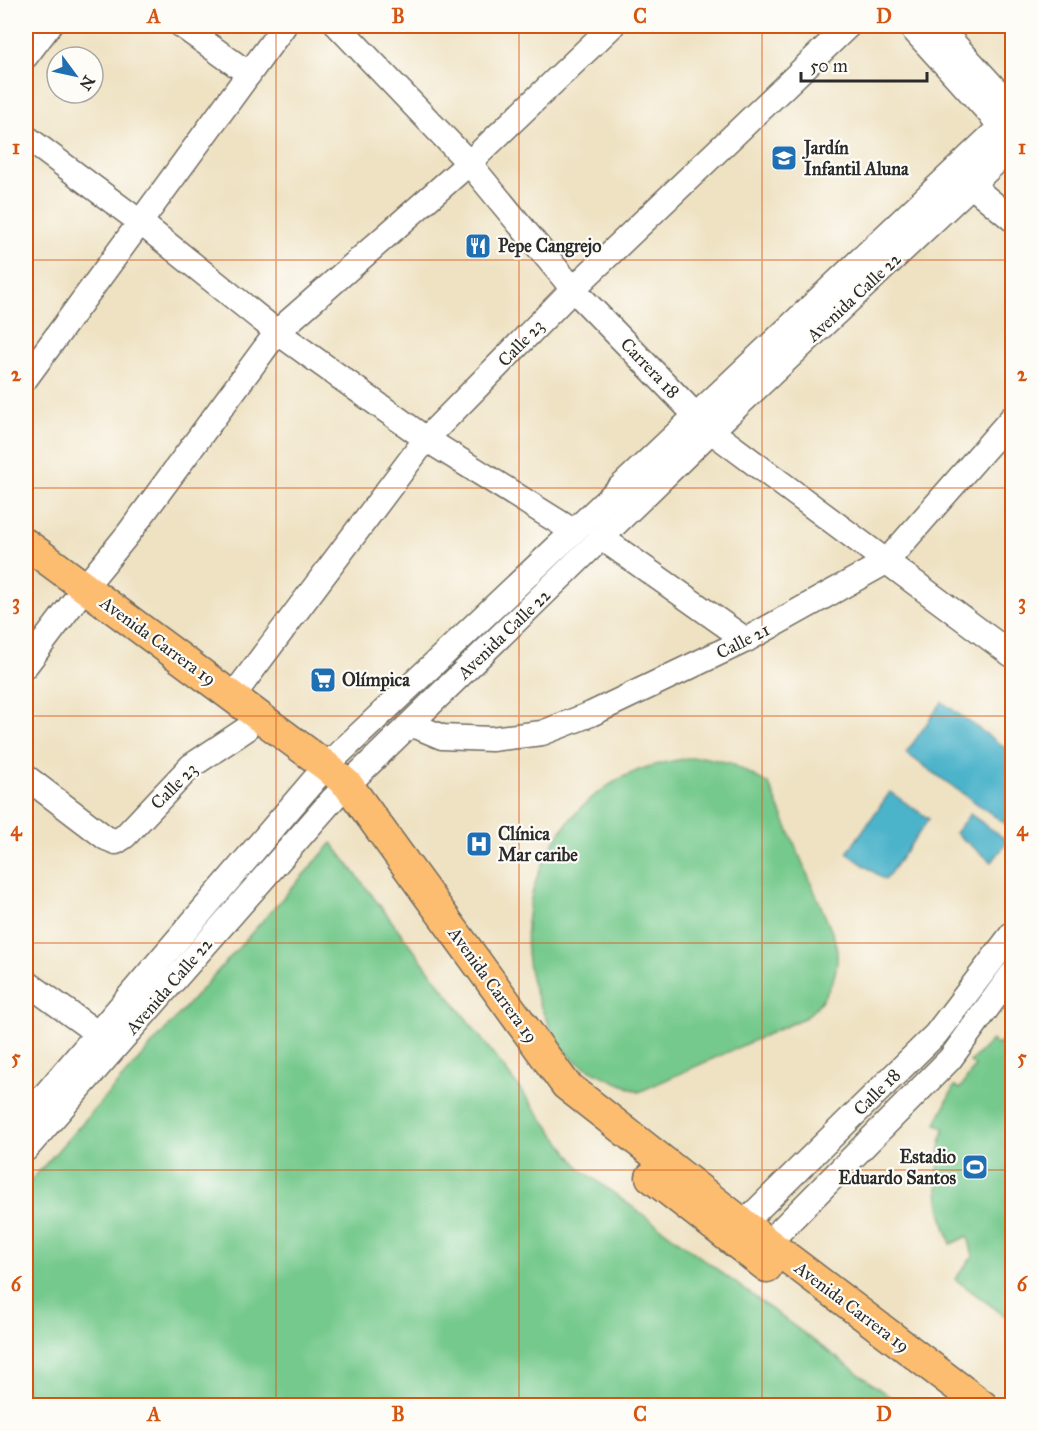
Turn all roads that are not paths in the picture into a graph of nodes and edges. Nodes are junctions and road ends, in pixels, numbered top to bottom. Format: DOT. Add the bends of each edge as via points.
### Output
graph roads {
  1 [pos="49,26"];
  2 [pos="182,26"];
  3 [pos="284,26"];
  4 [pos="338,26"];
  5 [pos="612,26"];
  6 [pos="848,26"];
  7 [pos="910,26"];
  8 [pos="938,26"];
  9 [pos="26,56"];
  10 [pos="249,74"];
  11 [pos="1010,122"];
  12 [pos="26,137"];
  13 [pos="1012,147"];
  14 [pos="469,163"];
  15 [pos="972,186"];
  16 [pos="1012,219"];
  17 [pos="140,222"];
  18 [pos="573,289"];
  19 [pos="277,332"];
  20 [pos="26,378"];
  21 [pos="1012,418"];
  22 [pos="704,424"];
  23 [pos="426,440"];
  24 [pos="573,531"];
  25 [pos="602,538"];
  26 [pos="26,544"];
  27 [pos="886,562"];
  28 [pos="26,568"];
  29 [pos="79,595"];
  30 [pos="746,640"];
  31 [pos="1012,655"];
  32 [pos="26,665"];
  33 [pos="232,696"];
  34 [pos="411,724"];
  35 [pos="245,730"];
  36 [pos="26,777"];
  37 [pos="330,782"];
  38 [pos="1012,934"];
  39 [pos="1012,975"];
  40 [pos="26,982"];
  41 [pos="98,1033"];
  42 [pos="26,1117"];
  43 [pos="26,1149"];
  44 [pos="735,1230"];
  45 [pos="760,1249"];
  46 [pos="950,1406"];
  47 [pos="983,1406"];
  1 -- 9 [label="street"];
  2 -- 10 [label="street"];
  3 -- 10 [label="street"];
  4 -- 14 [label="street, Carrera 18"];
  5 -- 14 [label="street"];
  6 -- 18 [label="street, Calle 23"];
  7 -- 11 [label="street"];
  8 -- 11 [label="street"];
  10 -- 17 [label="street"];
  11 -- 22 [label="street, Avenida Calle 22"];
  12 -- 17 [label="street"];
  13 -- 15 [label="street, Avenida Calle 22"];
  14 -- 18 [label="street, Carrera 18"];
  14 -- 19 [label="street"];
  15 -- 16 [label="street"];
  15 -- 22 [label="street, Avenida Calle 22"];
  17 -- 19 [label="street"];
  17 -- 20 [label="street"];
  18 -- 22 [label="street, Carrera 18"];
  18 -- 23 [label="street, Calle 23"];
  19 -- 23 [label="street"];
  19 -- 29 [label="street"];
  21 -- 27 [label="street, Calle 21"];
  22 -- 24 [label="street, Avenida Calle 22"];
  22 -- 25 [label="street, Avenida Calle 22"];
  22 -- 27 [label="street, Carrera 18"];
  23 -- 24 [label="street"];
  23 -- 33 [label="street, Calle 23"];
  24 -- 37 [label="street, Avenida Calle 22"];
  25 -- 30 [label="street"];
  25 -- 34 [label="street, Avenida Calle 22"];
  26 -- 29 [label="main road, Avenida Carrera 19"];
  27 -- 30 [label="street, Calle 21"];
  27 -- 31 [label="street, Carrera 18"];
  28 -- 29 [label="main road, Avenida Carrera 19"];
  29 -- 32 [label="street"];
  29 -- 33 [label="main road, Avenida Carrera 19"];
  29 -- 35 [label="main road, Avenida Carrera 19"];
  30 -- 34 [label="street, Calle 21" via="591,714 542,733 491,740 441,737"];
  33 -- 37 [label="main road, Avenida Carrera 19"];
  34 -- 37 [label="street, Avenida Calle 22"];
  35 -- 36 [label="street, Calle 23" via="191,766 116,842"];
  35 -- 37 [label="main road, Avenida Carrera 19"];
  37 -- 41 [label="street, Avenida Calle 22"];
  37 -- 43 [label="street, Avenida Calle 22"];
  37 -- 44 [label="main road, Avenida Carrera 19" via="566,1085"];
  38 -- 44 [label="street, Calle 18" via="936,1034"];
  39 -- 45 [label="street, Calle 18" via="950,1059"];
  40 -- 41 [label="street"];
  41 -- 42 [label="street, Avenida Calle 22"];
  44 -- 45 [label="main road, Avenida Carrera 19"];
  45 -- 46 [label="main road, Avenida Carrera 19"];
  45 -- 47 [label="main road, Avenida Carrera 19"];
}
